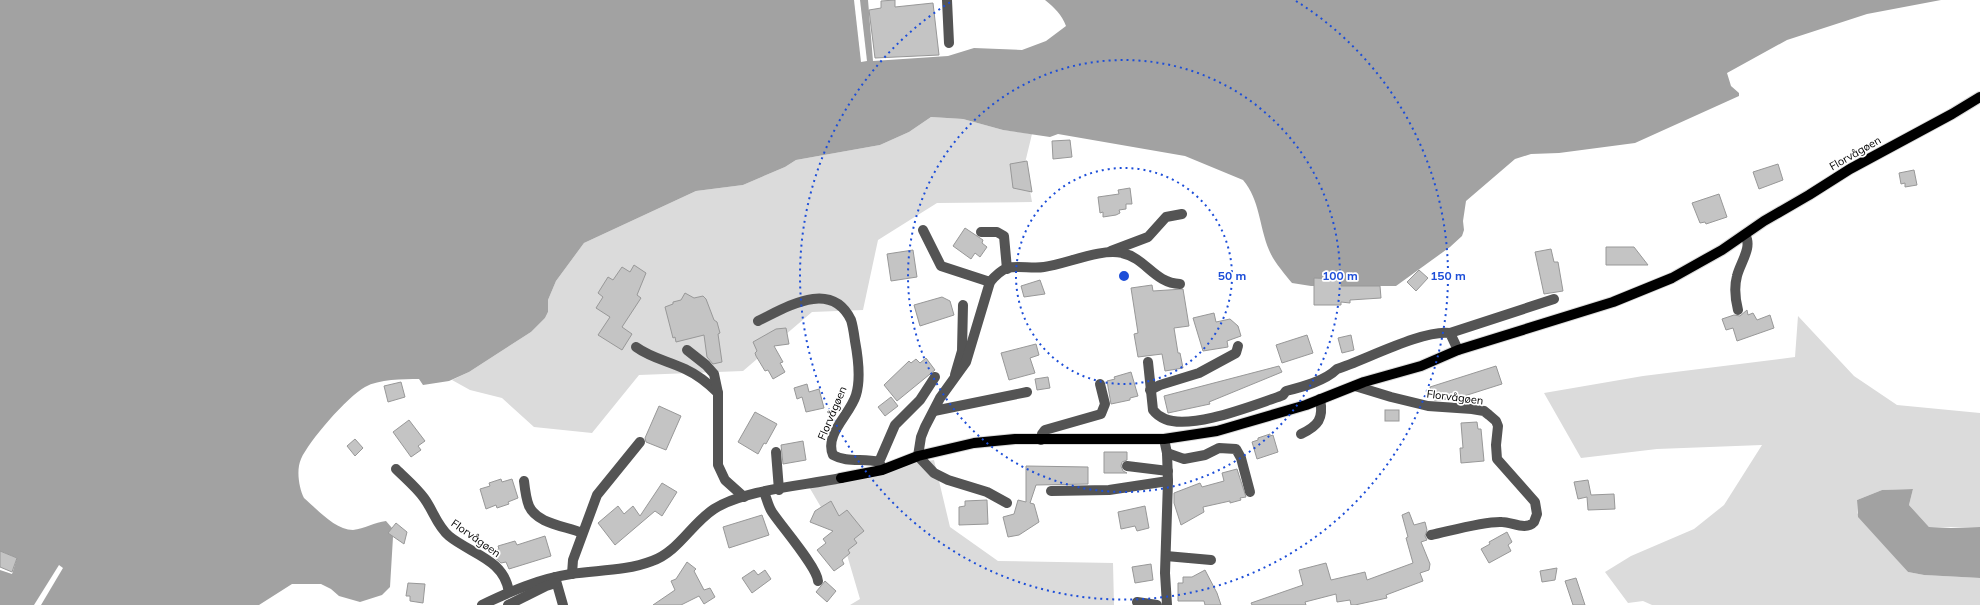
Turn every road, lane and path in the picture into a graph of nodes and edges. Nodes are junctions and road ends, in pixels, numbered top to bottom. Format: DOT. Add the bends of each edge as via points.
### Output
graph roads {
  1 [pos="947,0"];
  2 [pos="949,43"];
  3 [pos="1980,97"];
  4 [pos="1182,214"];
  5 [pos="922,230"];
  6 [pos="981,232"];
  7 [pos="1745,235"];
  8 [pos="1107,252"];
  9 [pos="1007,268"];
  10 [pos="990,282"];
  11 [pos="1180,284"];
  12 [pos="1554,299"];
  13 [pos="963,305"];
  14 [pos="1738,310"];
  15 [pos="758,321"];
  16 [pos="1450,333"];
  17 [pos="1238,346"];
  18 [pos="636,348"];
  19 [pos="687,350"];
  20 [pos="1458,350"];
  21 [pos="1148,362"];
  22 [pos="935,377"];
  23 [pos="954,381"];
  24 [pos="1100,384"];
  25 [pos="1355,386"];
  26 [pos="1150,390"];
  27 [pos="1027,392"];
  28 [pos="718,393"];
  29 [pos="1320,399"];
  30 [pos="934,411"];
  31 [pos="1301,434"];
  32 [pos="1164,439"];
  33 [pos="1041,440"];
  34 [pos="640,442"];
  35 [pos="776,452"];
  36 [pos="1167,453"];
  37 [pos="918,456"];
  38 [pos="881,466"];
  39 [pos="1128,466"];
  40 [pos="396,469"];
  41 [pos="1168,476"];
  42 [pos="841,478"];
  43 [pos="524,482"];
  44 [pos="779,490"];
  45 [pos="1051,491"];
  46 [pos="764,492"];
  47 [pos="1250,492"];
  48 [pos="744,497"];
  49 [pos="1007,503"];
  50 [pos="582,533"];
  51 [pos="1431,535"];
  52 [pos="1166,556"];
  53 [pos="1211,560"];
  54 [pos="572,574"];
  55 [pos="556,580"];
  56 [pos="818,581"];
  57 [pos="509,592"];
  58 [pos="1137,602"];
  59 [pos="482,605"];
  60 [pos="508,605"];
  61 [pos="563,605"];
  62 [pos="1157,605"];
  63 [pos="1167,605"];
  1 -- 2 [label="street"];
  3 -- 7 [label="main road, Florvågøen" via="1850,169"];
  4 -- 8 [label="street" via="1166,217 1148,237"];
  5 -- 10 [label="street" via="941,266"];
  6 -- 9 [label="street" via="997,232 1004,236"];
  7 -- 14 [label="street" via="1747,252 1735,286"];
  7 -- 20 [label="main road, Florvågøen" via="1703,262 1646,290"];
  8 -- 9 [label="street" via="1043,267"];
  8 -- 11 [label="street" via="1129,255 1143,263 1160,279 1171,284"];
  9 -- 10 [label="street"];
  10 -- 23 [label="street" via="966,362"];
  12 -- 16 [label="street"];
  13 -- 23 [label="street" via="962,351"];
  15 -- 38 [label="street, Florvågøen" via="789,306 818,298 837,302 844,310 851,321 858,374 854,400 830,448 833,455 840,459 866,459"];
  16 -- 20 [label="street"];
  16 -- 26 [label="street" via="1422,337 1394,347 1337,369 1330,375 1286,391 1278,397 1217,417 1185,422 1165,419 1153,410"];
  17 -- 26 [label="street" via="1236,353 1199,373"];
  18 -- 28 [label="street" via="685,368 705,380"];
  19 -- 28 [label="street" via="714,374"];
  20 -- 25 [label="main road, Florvågøen" via="1421,366"];
  21 -- 26 [label="street"];
  22 -- 38 [label="street" via="920,400 895,426"];
  23 -- 30 [label="street" via="940,398"];
  24 -- 33 [label="street" via="1105,404 1100,414 1045,430"];
  25 -- 29 [label="main road, Florvågøen"];
  25 -- 51 [label="street, Florvågøen" via="1428,406 1484,411 1496,421 1497,459 1535,502 1537,514 1534,522 1527,526 1492,522"];
  27 -- 30 [label="street"];
  28 -- 48 [label="street" via="718,465 725,480"];
  29 -- 31 [label="street" via="1321,417 1316,425"];
  29 -- 32 [label="main road, Florvågøen" via="1224,429"];
  30 -- 37 [label="street" via="921,437"];
  32 -- 33 [label="main road, Florvågøen"];
  32 -- 36 [label="street"];
  33 -- 37 [label="main road, Florvågøen" via="1015,439 974,443"];
  34 -- 50 [label="street" via="597,495"];
  35 -- 44 [label="street"];
  36 -- 41 [label="street"];
  36 -- 47 [label="street" via="1184,459 1205,455 1219,448 1236,449"];
  37 -- 38 [label="main road, Florvågøen"];
  37 -- 49 [label="street" via="934,473 987,492"];
  38 -- 42 [label="main road, Florvågøen"];
  39 -- 41 [label="street"];
  40 -- 57 [label="street, Florvågøen" via="424,498 445,532 494,563 506,580"];
  41 -- 45 [label="street" via="1109,490"];
  41 -- 52 [label="street"];
  42 -- 44 [label="street, Florvågøen"];
  43 -- 50 [label="street" via="534,513 549,522"];
  44 -- 46 [label="street, Florvågøen"];
  46 -- 48 [label="street, Florvågøen"];
  46 -- 56 [label="street" via="772,512 806,559"];
  48 -- 54 [label="street, Florvågøen" via="730,501 700,519 661,558 623,568"];
  50 -- 54 [label="street" via="573,560"];
  52 -- 53 [label="street"];
  52 -- 63 [label="street"];
  54 -- 55 [label="street, Florvågøen"];
  55 -- 57 [label="street, Florvågøen" via="534,582"];
  55 -- 60 [label="street, Florvågøen"];
  55 -- 61 [label="street"];
  57 -- 59 [label="street, Florvågøen"];
  58 -- 62 [label="street"];
}
